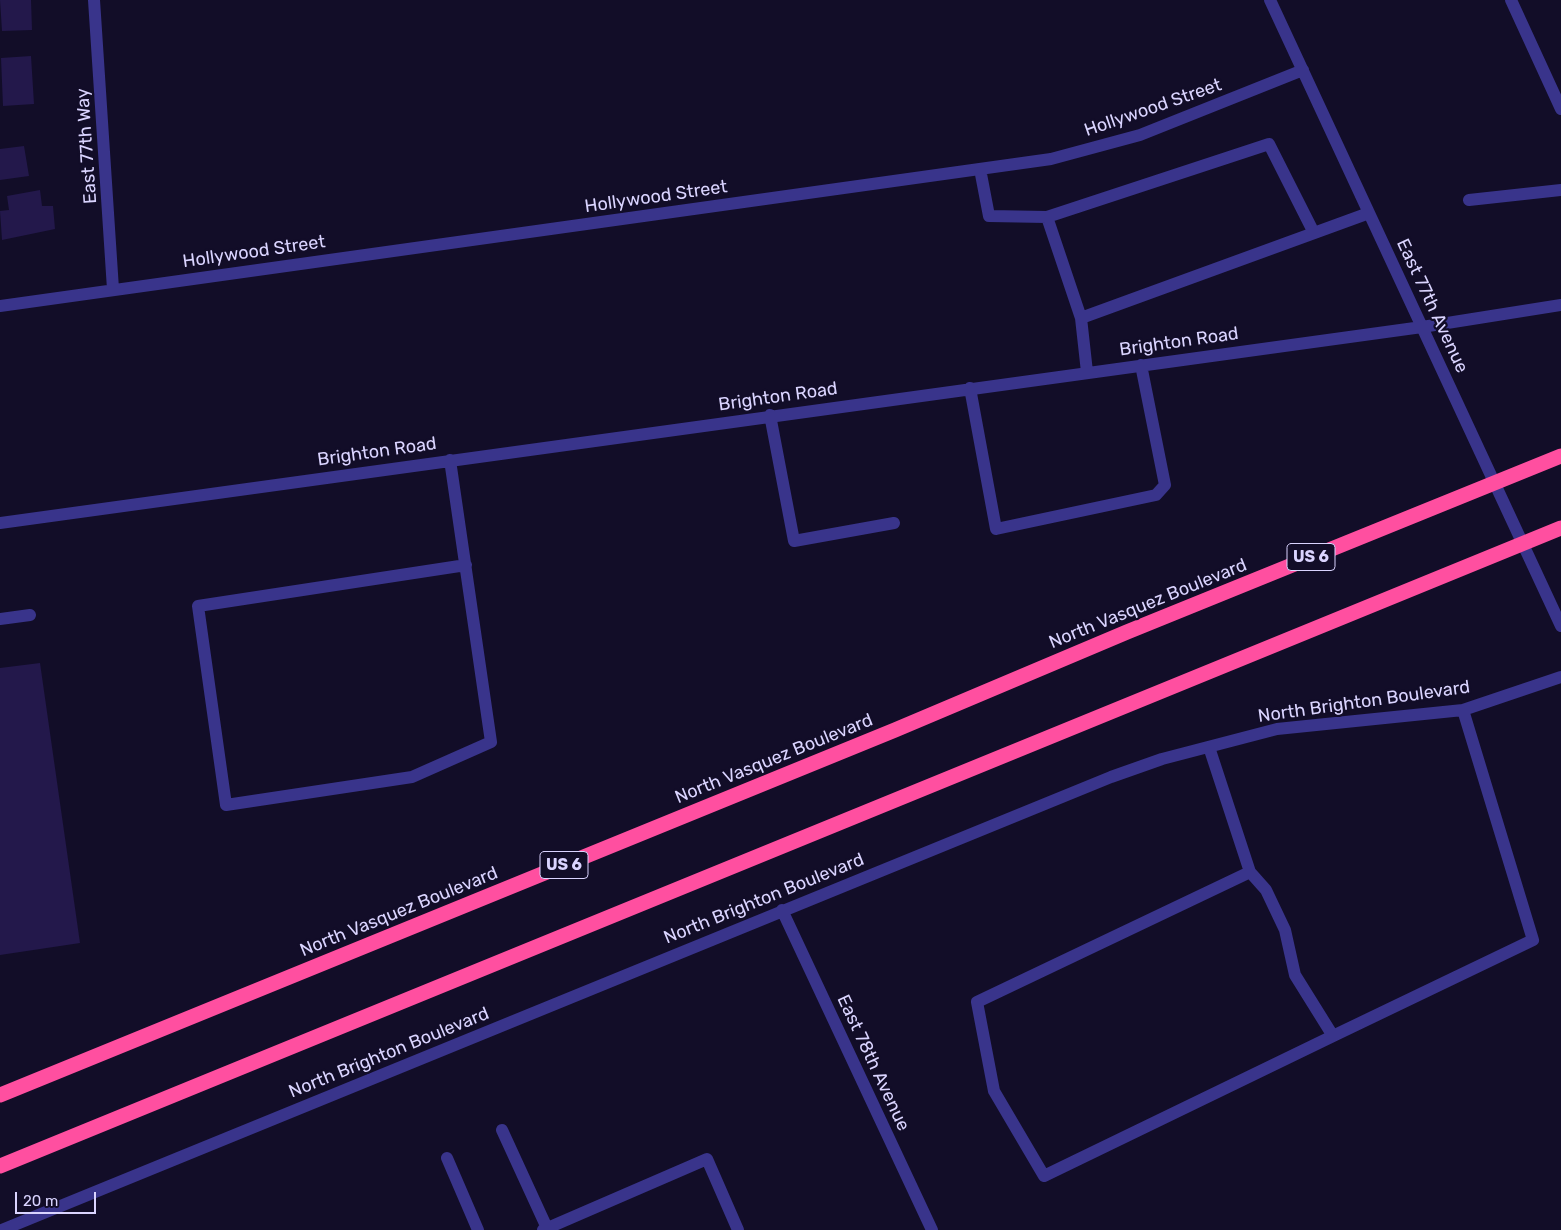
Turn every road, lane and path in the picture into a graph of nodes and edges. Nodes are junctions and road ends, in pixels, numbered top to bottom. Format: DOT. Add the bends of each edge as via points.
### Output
graph roads {
  1 [pos="94,0"];
  2 [pos="1270,0"];
  3 [pos="1511,0"];
  4 [pos="1303,70"];
  5 [pos="1561,109"];
  6 [pos="980,169"];
  7 [pos="1561,190"];
  8 [pos="1470,200"];
  9 [pos="1369,212"];
  10 [pos="1047,217"];
  11 [pos="1314,233"];
  12 [pos="113,289"];
  13 [pos="1561,305"];
  14 [pos="0,306"];
  15 [pos="1080,318"];
  16 [pos="1422,327"];
  17 [pos="1141,365"];
  18 [pos="1087,372"];
  19 [pos="970,388"];
  20 [pos="770,415"];
  21 [pos="1561,456"];
  22 [pos="450,460"];
  23 [pos="1495,483"];
  24 [pos="0,523"];
  25 [pos="894,523"];
  26 [pos="1561,528"];
  27 [pos="1523,544"];
  28 [pos="466,565"];
  29 [pos="30,615"];
  30 [pos="0,619"];
  31 [pos="1561,626"];
  32 [pos="1561,677"];
  33 [pos="1462,710"];
  34 [pos="1209,747"];
  35 [pos="1250,872"];
  36 [pos="782,910"];
  37 [pos="1332,1036"];
  38 [pos="0,1095"];
  39 [pos="502,1130"];
  40 [pos="447,1158"];
  41 [pos="0,1166"];
  42 [pos="545,1229"];
  43 [pos="2,1230"];
  44 [pos="478,1230"];
  45 [pos="738,1230"];
  46 [pos="932,1230"];
  1 -- 12 [label="street, East 77th Way"];
  2 -- 4 [label="street, East 77th Avenue"];
  3 -- 5 [label="street"];
  4 -- 6 [label="street, Hollywood Street" via="1140,135 1050,158"];
  4 -- 9 [label="street, East 77th Avenue"];
  6 -- 10 [label="street" via="989,216"];
  6 -- 12 [label="street, Hollywood Street"];
  7 -- 8 [label="street"];
  9 -- 11 [label="street"];
  9 -- 16 [label="street, East 77th Avenue"];
  10 -- 11 [label="street" via="1269,144"];
  10 -- 15 [label="street"];
  11 -- 15 [label="street"];
  12 -- 14 [label="street, Hollywood Street"];
  13 -- 16 [label="street, Brighton Road"];
  15 -- 18 [label="street"];
  16 -- 17 [label="street, Brighton Road"];
  16 -- 23 [label="street, East 77th Avenue"];
  17 -- 18 [label="street, Brighton Road"];
  17 -- 19 [label="street" via="1165,485 1156,495 996,529"];
  18 -- 19 [label="street, Brighton Road"];
  19 -- 20 [label="street, Brighton Road"];
  20 -- 22 [label="street, Brighton Road"];
  20 -- 25 [label="street" via="794,541"];
  21 -- 23 [label="highway, North Vasquez Boulevard / US 6"];
  22 -- 24 [label="street, Brighton Road"];
  22 -- 28 [label="street"];
  23 -- 27 [label="street, East 77th Avenue"];
  23 -- 38 [label="highway, North Vasquez Boulevard / US 6"];
  26 -- 27 [label="highway"];
  27 -- 31 [label="street, East 77th Avenue"];
  27 -- 41 [label="highway"];
  28 -- 28 [label="street" via="491,742 412,777 226,805 198,606"];
  29 -- 30 [label="street"];
  32 -- 33 [label="street, North Brighton Boulevard"];
  33 -- 34 [label="street, North Brighton Boulevard" via="1277,729"];
  33 -- 37 [label="street" via="1533,940"];
  34 -- 35 [label="street"];
  34 -- 36 [label="street, North Brighton Boulevard" via="1111,777"];
  35 -- 37 [label="street" via="1266,890 1285,930 1295,975"];
  35 -- 37 [label="street" via="977,1002 994,1091 1044,1176"];
  36 -- 43 [label="street, North Brighton Boulevard"];
  36 -- 46 [label="street, East 78th Avenue"];
  39 -- 42 [label="street"];
  40 -- 44 [label="street"];
  42 -- 45 [label="street" via="707,1159"];
}
